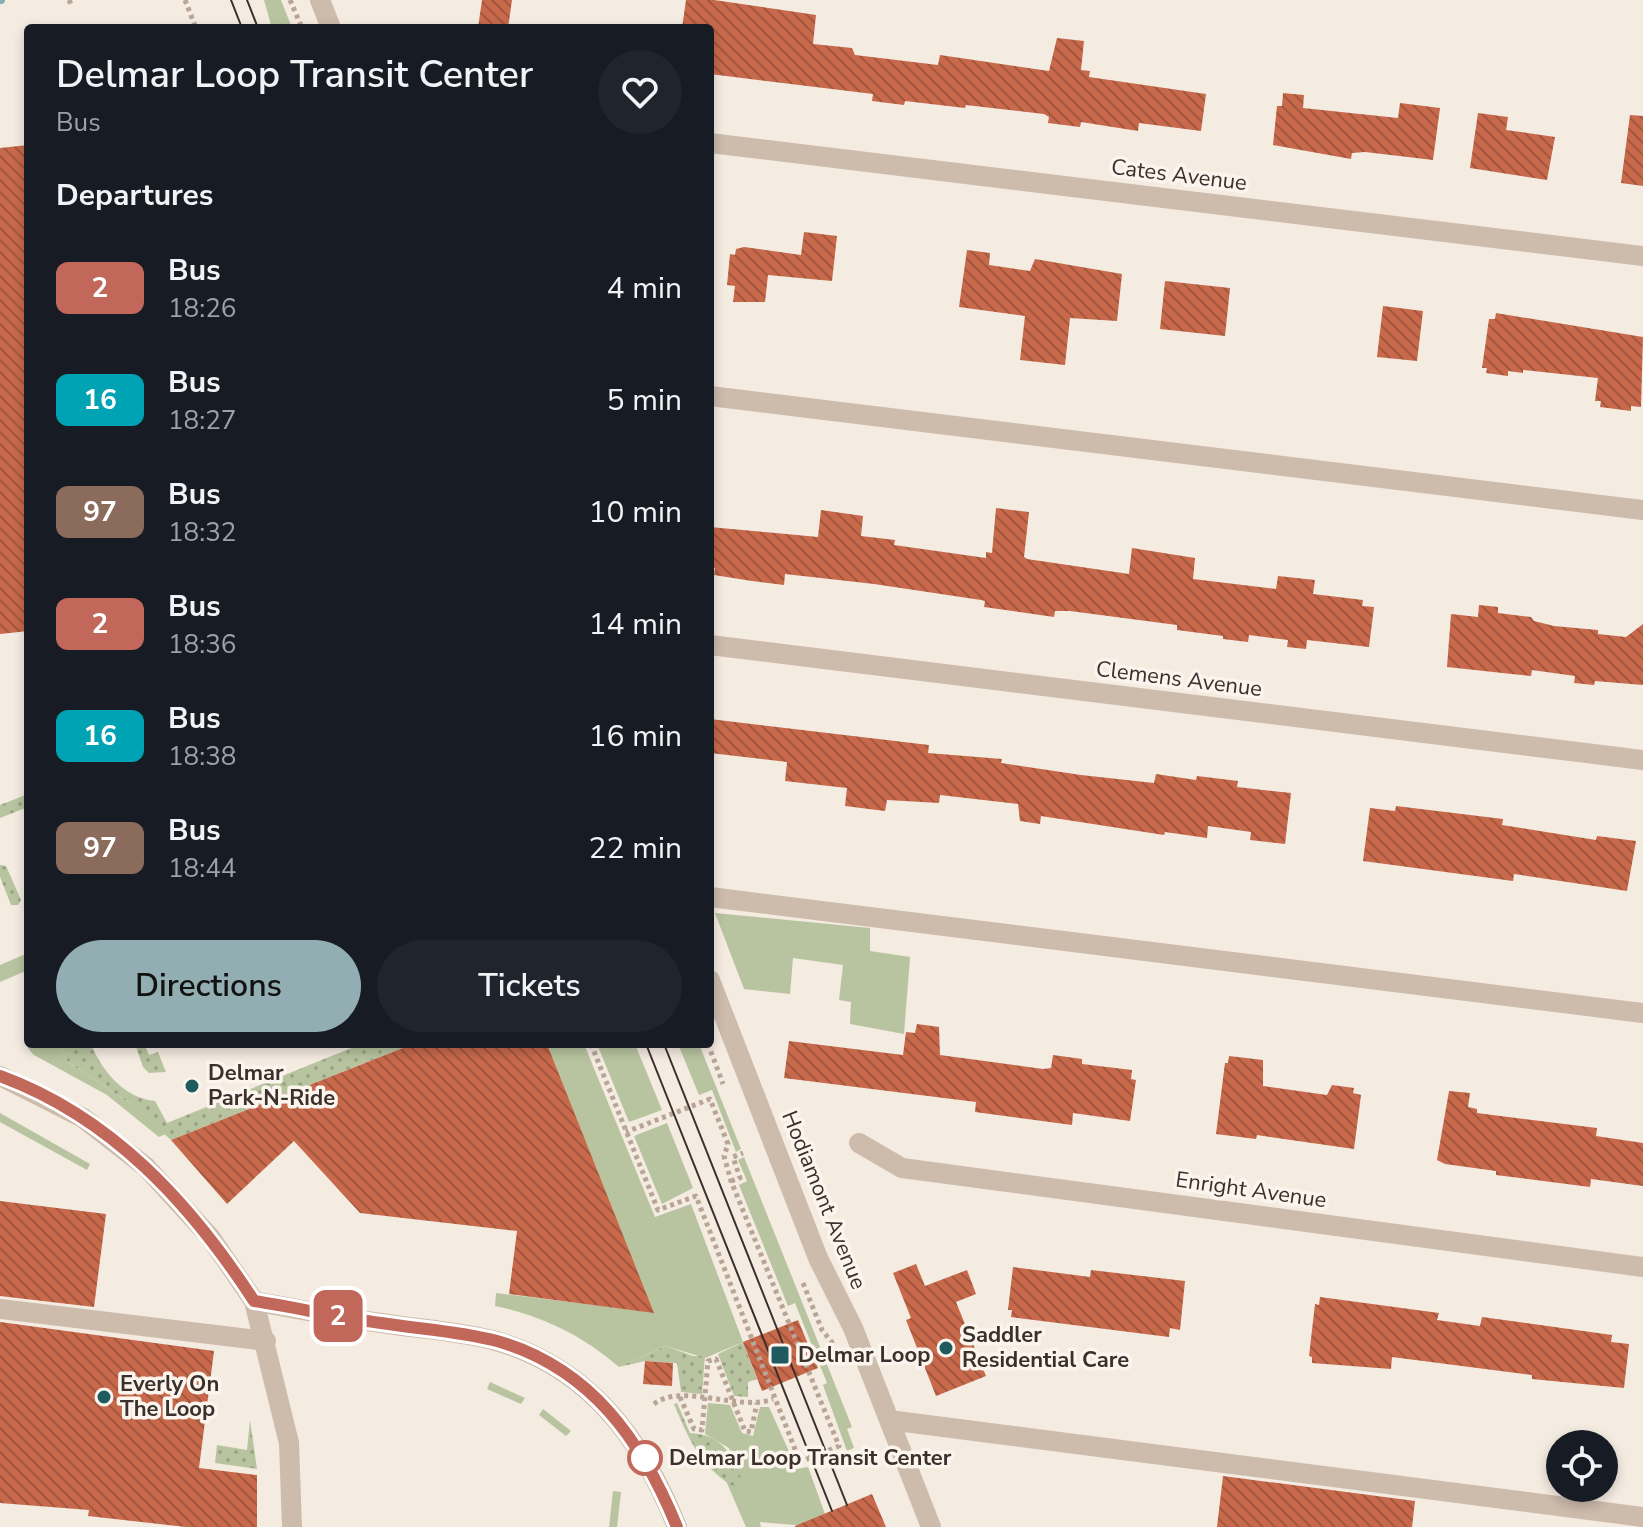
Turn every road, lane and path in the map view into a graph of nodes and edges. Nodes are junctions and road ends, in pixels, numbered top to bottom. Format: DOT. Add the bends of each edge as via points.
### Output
graph roads {
  1 [pos="185,0"];
  2 [pos="290,0"];
  3 [pos="320,0"];
  4 [pos="194,24"];
  5 [pos="300,24"];
  6 [pos="329,24"];
  7 [pos="714,143"];
  8 [pos="1643,256"];
  9 [pos="714,396"];
  10 [pos="1643,510"];
  11 [pos="714,645"];
  12 [pos="1643,760"];
  13 [pos="714,897"];
  14 [pos="714,990"];
  15 [pos="1643,1013"];
  16 [pos="593,1048"];
  17 [pos="0,1076"];
  18 [pos="626,1132"];
  19 [pos="859,1143"];
  20 [pos="743,1153"];
  21 [pos="731,1181"];
  22 [pos="1643,1267"];
  23 [pos="254,1301"];
  24 [pos="0,1309"];
  25 [pos="266,1341"];
  26 [pos="680,1397"];
  27 [pos="705,1398"];
  28 [pos="773,1399"];
  29 [pos="732,1400"];
  30 [pos="757,1403"];
  31 [pos="654,1404"];
  32 [pos="889,1420"];
  33 [pos="1643,1517"];
  34 [pos="292,1527"];
  35 [pos="677,1527"];
  36 [pos="931,1527"];
  1 -- 4 [label="path"];
  2 -- 5 [label="path"];
  3 -- 6 [label="street"];
  7 -- 8 [label="street, Cates Avenue"];
  9 -- 10 [label="street"];
  11 -- 12 [label="street, Clemens Avenue"];
  13 -- 15 [label="street"];
  14 -- 32 [label="street, Hodiamont Avenue" via="818,1258"];
  16 -- 18 [label="path"];
  17 -- 23 [label="street" via="83,1118 146,1167 210,1237"];
  18 -- 21 [label="path" via="710,1099 728,1144 724,1156"];
  18 -- 28 [label="path" via="658,1210 696,1196"];
  19 -- 22 [label="street, Enright Avenue" via="902,1168"];
  20 -- 21 [label="path" via="733,1157 740,1178"];
  21 -- 28 [label="path" via="839,1446 800,1462"];
  23 -- 25 [label="street"];
  23 -- 35 [label="street" via="498,1342 555,1367 588,1389 626,1428"];
  24 -- 25 [label="street"];
  25 -- 34 [label="street" via="289,1443"];
  26 -- 27 [label="path"];
  26 -- 27 [label="path" via="694,1429 702,1430"];
  26 -- 31 [label="path"];
  27 -- 29 [label="path"];
  27 -- 29 [label="path" via="708,1361 716,1359"];
  28 -- 30 [label="path"];
  29 -- 30 [label="path"];
  29 -- 30 [label="path" via="745,1431 751,1432"];
  32 -- 33 [label="street"];
  32 -- 36 [label="street, Hodiamont Avenue"];
}
